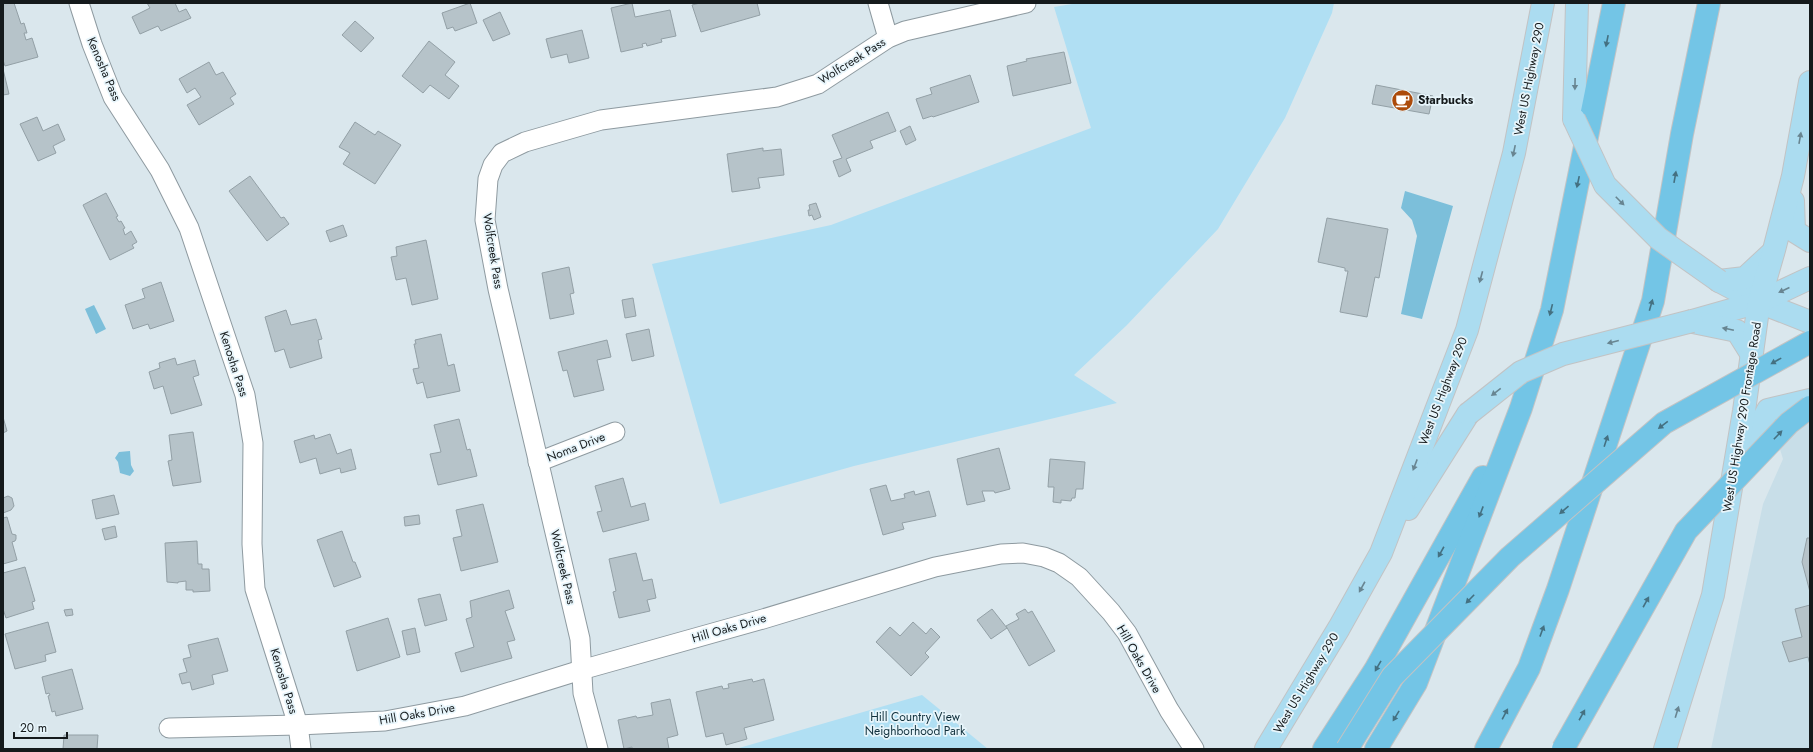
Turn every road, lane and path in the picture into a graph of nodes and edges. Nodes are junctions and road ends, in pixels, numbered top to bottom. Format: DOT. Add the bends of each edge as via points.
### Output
graph roads {
  1 [pos="79,3"];
  2 [pos="878,3"];
  3 [pos="1026,3"];
  4 [pos="1543,3"];
  5 [pos="1576,3"];
  6 [pos="1614,3"];
  7 [pos="1709,3"];
  8 [pos="1717,3"];
  9 [pos="888,38"];
  10 [pos="1810,82"];
  11 [pos="1682,134"];
  12 [pos="1793,176"];
  13 [pos="1810,241"];
  14 [pos="1774,250"];
  15 [pos="1810,278"];
  16 [pos="1719,281"];
  17 [pos="1759,302"];
  18 [pos="1692,321"];
  19 [pos="1810,322"];
  20 [pos="1810,342"];
  21 [pos="1752,355"];
  22 [pos="1810,400"];
  23 [pos="1810,407"];
  24 [pos="1521,408"];
  25 [pos="615,432"];
  26 [pos="538,462"];
  27 [pos="1381,553"];
  28 [pos="1713,595"];
  29 [pos="581,670"];
  30 [pos="298,725"];
  31 [pos="169,728"];
  32 [pos="301,749"];
  33 [pos="598,749"];
  34 [pos="1194,749"];
  35 [pos="1266,749"];
  36 [pos="1324,749"];
  37 [pos="1347,749"];
  38 [pos="1376,749"];
  39 [pos="1486,749"];
  40 [pos="1563,749"];
  41 [pos="1665,749"];
  1 -- 30 [label="street, Kenosha Pass" via="92,44 114,97 160,170 189,228 246,395 253,443 252,544 255,589"];
  2 -- 9 [label="street"];
  3 -- 9 [label="street, Wolfcreek Pass" via="905,31"];
  4 -- 27 [label="main road, West US Highway 290, one-way" via="1514,153 1467,330"];
  5 -- 16 [label="main road, one-way, bridge" via="1574,119 1605,185 1658,238"];
  6 -- 24 [label="highway, one-way" via="1552,310"];
  7 -- 11 [label="highway"];
  8 -- 11 [label="highway"];
  9 -- 26 [label="street, Wolfcreek Pass" via="818,84 777,97 601,120 525,142 502,153 493,165 488,179 485,220"];
  12 -- 10 [label="main road, West US Highway 290 Frontage Road, one-way"];
  39 -- 11 [label="highway, one-way" via="1529,668 1558,589 1653,301"];
  12 -- 13 [label="main road" via="1794,231"];
  12 -- 14 [label="main road, West US Highway 290 Frontage Road"];
  14 -- 16 [label="main road" via="1745,278"];
  14 -- 17 [label="main road, West US Highway 290 Frontage Road"];
  15 -- 17 [label="main road, one-way"];
  16 -- 17 [label="main road"];
  17 -- 18 [label="main road"];
  17 -- 19 [label="main road"];
  17 -- 21 [label="main road, West US Highway 290 Frontage Road"];
  21 -- 18 [label="main road, one-way" via="1737,331"];
  18 -- 27 [label="main road, one-way, bridge" via="1563,354 1521,372 1468,414"];
  20 -- 37 [label="highway, one-way, bridge" via="1664,423 1522,547 1392,677"];
  21 -- 28 [label="main road, West US Highway 290 Frontage Road"];
  22 -- 28 [label="main road" via="1768,410 1751,441 1741,490"];
  40 -- 23 [label="highway, one-way, bridge" via="1686,530 1789,423"];
  24 -- 36 [label="highway, one-way" via="1375,670"];
  24 -- 38 [label="highway, one-way" via="1416,683"];
  25 -- 26 [label="street, Noma Drive"];
  26 -- 29 [label="street, Wolfcreek Pass" via="580,639"];
  27 -- 35 [label="main road, West US Highway 290, one-way"];
  41 -- 28 [label="main road, West US Highway 290 Frontage Road, one-way"];
  29 -- 30 [label="street, Hill Oaks Drive" via="465,706 385,721"];
  29 -- 33 [label="street, Wolfcreek Pass" via="583,693"];
  29 -- 34 [label="street, Hill Oaks Drive" via="935,567 1001,554 1023,553 1059,563 1079,577 1107,608 1127,633 1169,710"];
  30 -- 31 [label="street, Hill Oaks Drive"];
  30 -- 32 [label="street, Kenosha Pass"];
}
